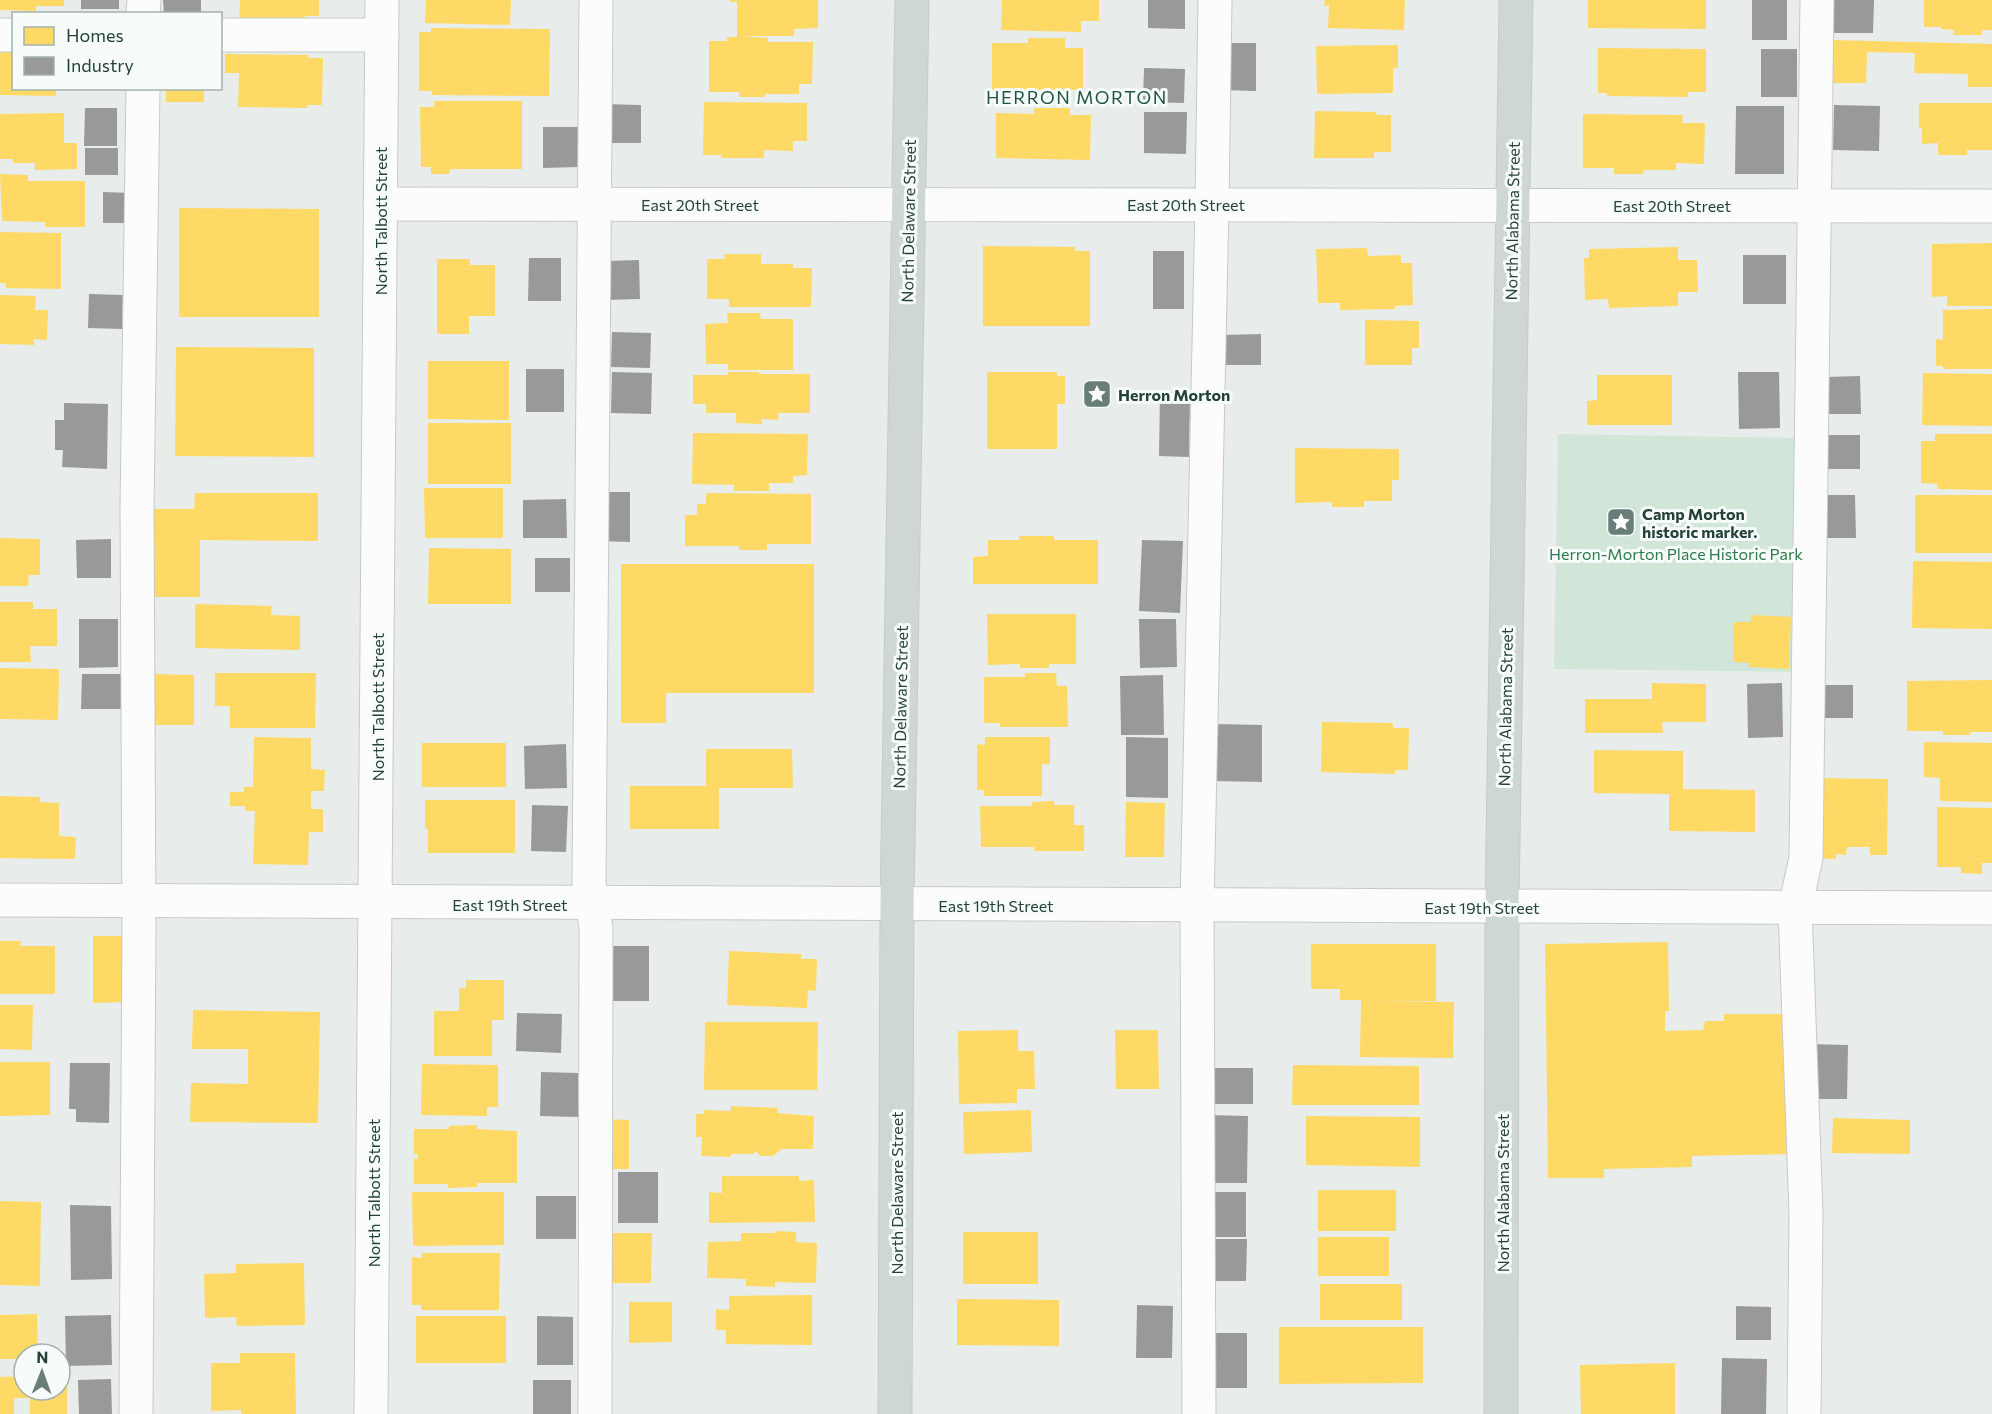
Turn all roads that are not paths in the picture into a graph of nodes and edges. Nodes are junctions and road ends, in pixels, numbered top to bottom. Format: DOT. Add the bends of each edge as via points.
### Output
graph roads {
  1 [pos="382,0"];
  2 [pos="596,0"];
  3 [pos="912,0"];
  4 [pos="1215,0"];
  5 [pos="1516,0"];
  6 [pos="1816,0"];
  7 [pos="222,35"];
  8 [pos="382,35"];
  9 [pos="143,90"];
  10 [pos="380,204"];
  11 [pos="909,204"];
  12 [pos="1212,204"];
  13 [pos="1512,204"];
  14 [pos="594,205"];
  15 [pos="1815,205"];
  16 [pos="1992,206"];
  17 [pos="0,900"];
  18 [pos="139,901"];
  19 [pos="375,902"];
  20 [pos="593,904"];
  21 [pos="897,904"];
  22 [pos="1197,906"];
  23 [pos="1502,908"];
  24 [pos="1795,908"];
  25 [pos="1992,908"];
  26 [pos="135,1414"];
  27 [pos="371,1414"];
  28 [pos="595,1414"];
  29 [pos="896,1414"];
  30 [pos="1199,1414"];
  31 [pos="1501,1414"];
  32 [pos="1804,1414"];
  1 -- 8 [label="street, North Talbott Street"];
  2 -- 14 [label="street"];
  3 -- 11 [label="main road, North Delaware Street"];
  4 -- 12 [label="street"];
  5 -- 13 [label="main road, North Alabama Street"];
  6 -- 15 [label="street"];
  7 -- 8 [label="street"];
  8 -- 10 [label="street, North Talbott Street"];
  9 -- 18 [label="street" via="137,507"];
  10 -- 14 [label="street, East 20th Street"];
  10 -- 19 [label="street, North Talbott Street"];
  11 -- 12 [label="street, East 20th Street"];
  11 -- 14 [label="street, East 20th Street"];
  11 -- 21 [label="main road, North Delaware Street"];
  12 -- 13 [label="street, East 20th Street"];
  12 -- 22 [label="street"];
  13 -- 15 [label="street, East 20th Street"];
  13 -- 23 [label="main road, North Alabama Street"];
  14 -- 20 [label="street" via="589,870"];
  15 -- 16 [label="street, East 20th Street"];
  15 -- 24 [label="street" via="1806,858"];
  17 -- 18 [label="street, East 19th Street"];
  18 -- 19 [label="street, East 19th Street"];
  18 -- 26 [label="street"];
  19 -- 20 [label="street, East 19th Street"];
  19 -- 27 [label="street, North Talbott Street"];
  20 -- 21 [label="street, East 19th Street"];
  20 -- 28 [label="street"];
  21 -- 22 [label="street, East 19th Street"];
  21 -- 29 [label="main road, North Delaware Street"];
  22 -- 23 [label="street, East 19th Street"];
  22 -- 30 [label="street"];
  23 -- 24 [label="street, East 19th Street"];
  23 -- 31 [label="main road, North Alabama Street"];
  24 -- 25 [label="street, East 19th Street"];
  24 -- 32 [label="street" via="1806,1213"];
}
